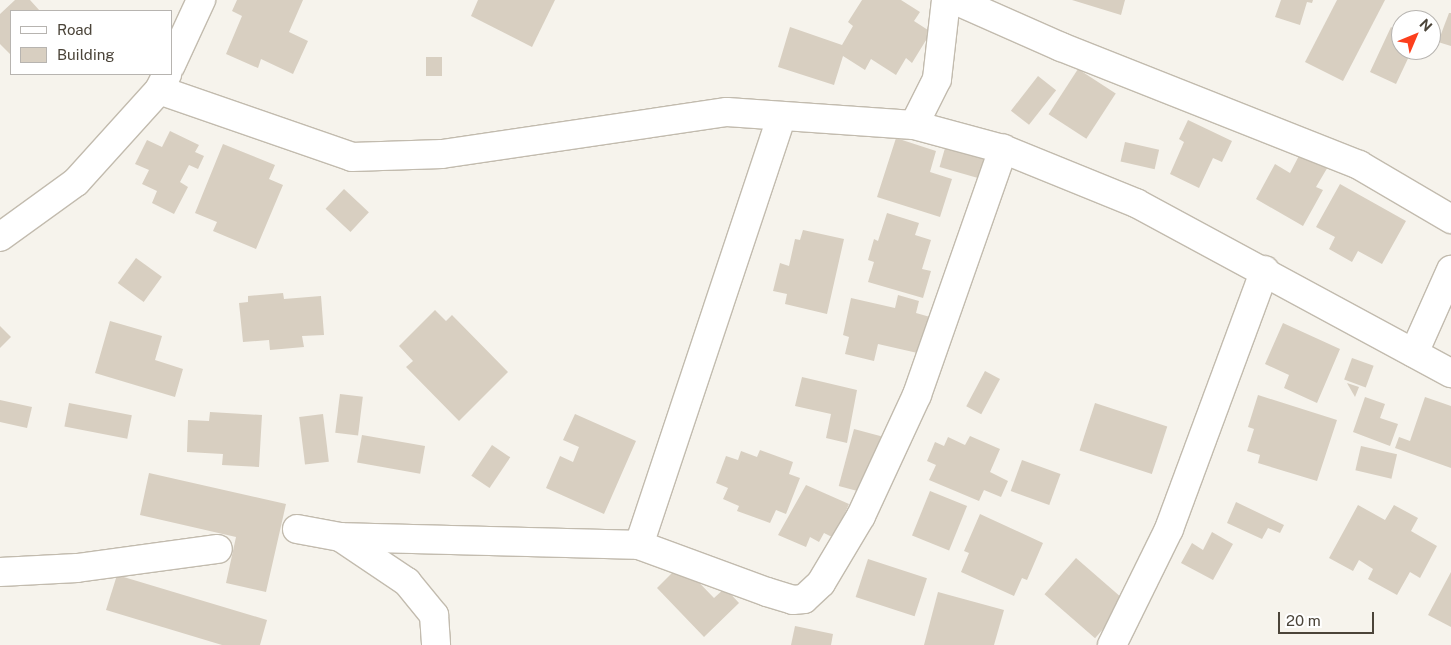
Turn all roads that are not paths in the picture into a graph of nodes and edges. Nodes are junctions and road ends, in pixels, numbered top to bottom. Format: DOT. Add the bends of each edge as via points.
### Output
graph roads {
  1 [pos="201,0"];
  2 [pos="946,0"];
  3 [pos="955,0"];
  4 [pos="172,63"];
  5 [pos="163,82"];
  6 [pos="781,118"];
  7 [pos="914,125"];
  8 [pos="1003,148"];
  9 [pos="1451,219"];
  10 [pos="0,237"];
  11 [pos="1265,270"];
  12 [pos="1451,270"];
  13 [pos="1414,353"];
  14 [pos="1451,373"];
  15 [pos="297,529"];
  16 [pos="340,537"];
  17 [pos="639,545"];
  18 [pos="218,549"];
  19 [pos="0,572"];
  20 [pos="436,645"];
  21 [pos="1112,645"];
  1 -- 4 [label="street"];
  2 -- 7 [label="street" via="937,79"];
  3 -- 9 [label="street" via="1061,47 1359,165"];
  5 -- 6 [label="street" via="352,156 442,154 727,112"];
  5 -- 10 [label="street" via="76,182"];
  6 -- 7 [label="street"];
  6 -- 17 [label="street"];
  7 -- 8 [label="street"];
  8 -- 11 [label="street" via="1136,203"];
  8 -- 17 [label="street" via="917,396 861,516 821,583 804,599 793,600"];
  11 -- 13 [label="street"];
  11 -- 21 [label="street" via="1169,529"];
  12 -- 13 [label="street"];
  13 -- 14 [label="street"];
  15 -- 16 [label="street"];
  16 -- 17 [label="street"];
  16 -- 20 [label="street" via="407,582 434,615"];
  18 -- 19 [label="street" via="77,568"];
}
